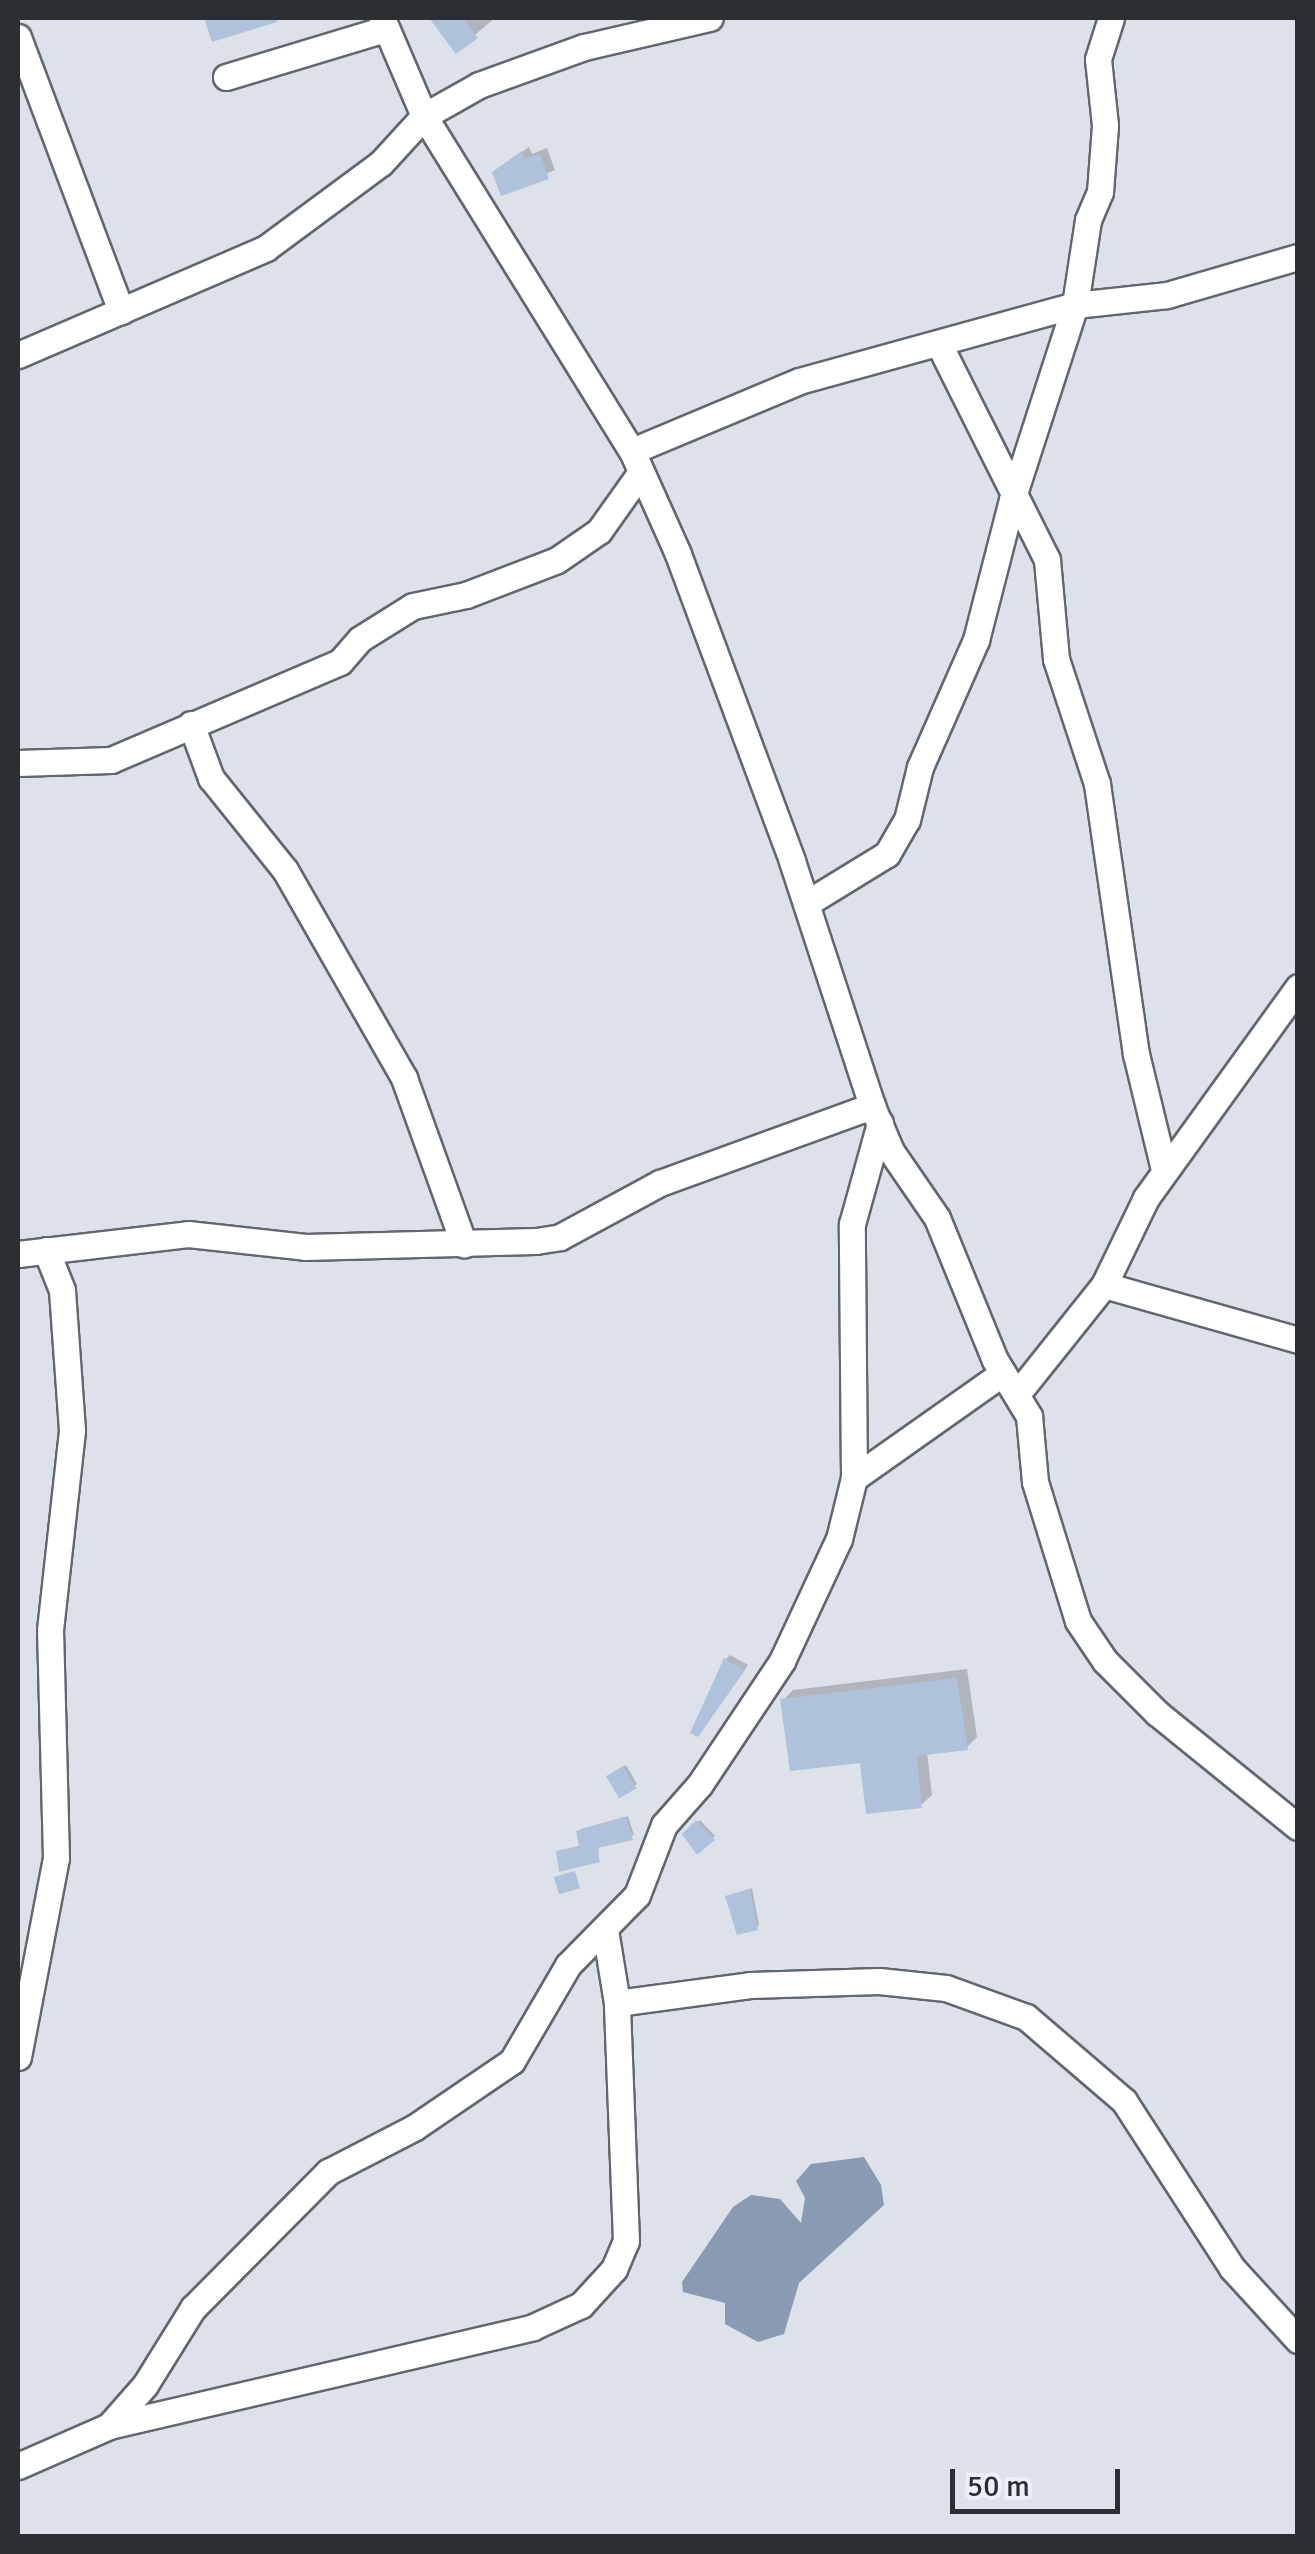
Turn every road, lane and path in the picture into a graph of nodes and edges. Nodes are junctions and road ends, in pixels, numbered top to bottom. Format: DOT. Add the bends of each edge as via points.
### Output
graph roads {
  1 [pos="710,18"];
  2 [pos="1110,18"];
  3 [pos="383,23"];
  4 [pos="643,24"];
  5 [pos="18,37"];
  6 [pos="226,77"];
  7 [pos="424,116"];
  8 [pos="1298,257"];
  9 [pos="1075,305"];
  10 [pos="121,312"];
  11 [pos="938,344"];
  12 [pos="18,355"];
  13 [pos="636,462"];
  14 [pos="1012,500"];
  15 [pos="191,724"];
  16 [pos="18,763"];
  17 [pos="807,904"];
  18 [pos="1298,986"];
  19 [pos="876,1114"];
  20 [pos="1164,1170"];
  21 [pos="464,1245"];
  22 [pos="46,1250"];
  23 [pos="18,1254"];
  24 [pos="1104,1285"];
  25 [pos="1298,1340"];
  26 [pos="1010,1384"];
  27 [pos="854,1478"];
  28 [pos="1298,1827"];
  29 [pos="605,1930"];
  30 [pos="616,2003"];
  31 [pos="18,2057"];
  32 [pos="1298,2340"];
  33 [pos="109,2426"];
  34 [pos="18,2466"];
  1 -- 4 [label="street"];
  2 -- 9 [label="street" via="1098,59 1105,159"];
  3 -- 6 [label="street"];
  3 -- 7 [label="street"];
  4 -- 7 [label="street" via="524,67"];
  5 -- 10 [label="street"];
  7 -- 10 [label="street" via="381,163 266,248"];
  7 -- 13 [label="street"];
  8 -- 9 [label="street" via="1167,295"];
  9 -- 11 [label="street"];
  9 -- 14 [label="street"];
  10 -- 12 [label="street"];
  11 -- 13 [label="street" via="799,381"];
  11 -- 14 [label="street"];
  13 -- 15 [label="street" via="599,531 557,560 466,595 413,606 360,638 340,662"];
  13 -- 17 [label="street" via="678,554"];
  14 -- 17 [label="street" via="976,640 920,767 906,820 887,854"];
  14 -- 20 [label="street" via="1047,560 1056,659 1098,784 1136,1054"];
  15 -- 16 [label="street" via="96,765 46,757"];
  15 -- 21 [label="street" via="211,778 284,870 404,1078"];
  17 -- 19 [label="street"];
  18 -- 20 [label="street"];
  19 -- 21 [label="street" via="660,1183 560,1236"];
  19 -- 26 [label="street" via="937,1218"];
  19 -- 27 [label="street" via="852,1224"];
  20 -- 24 [label="street"];
  21 -- 22 [label="street" via="305,1248 188,1234"];
  22 -- 23 [label="street"];
  22 -- 31 [label="street" via="62,1290 72,1430 50,1630 56,1858"];
  24 -- 25 [label="street"];
  24 -- 26 [label="street"];
  26 -- 27 [label="street"];
  26 -- 28 [label="street" via="1029,1416 1035,1482 1078,1621 1105,1661 1157,1712"];
  27 -- 29 [label="street" via="839,1539 782,1661 700,1784 664,1825 637,1895"];
  29 -- 30 [label="street"];
  29 -- 33 [label="street" via="568,1965 512,2061 415,2127 328,2172 193,2308 145,2385"];
  30 -- 32 [label="street" via="750,1986 879,1980 946,1988 1026,2017 1124,2101 1232,2268"];
  30 -- 33 [label="street" via="626,2241 614,2270 581,2305 532,2327"];
  33 -- 34 [label="street"];
}
